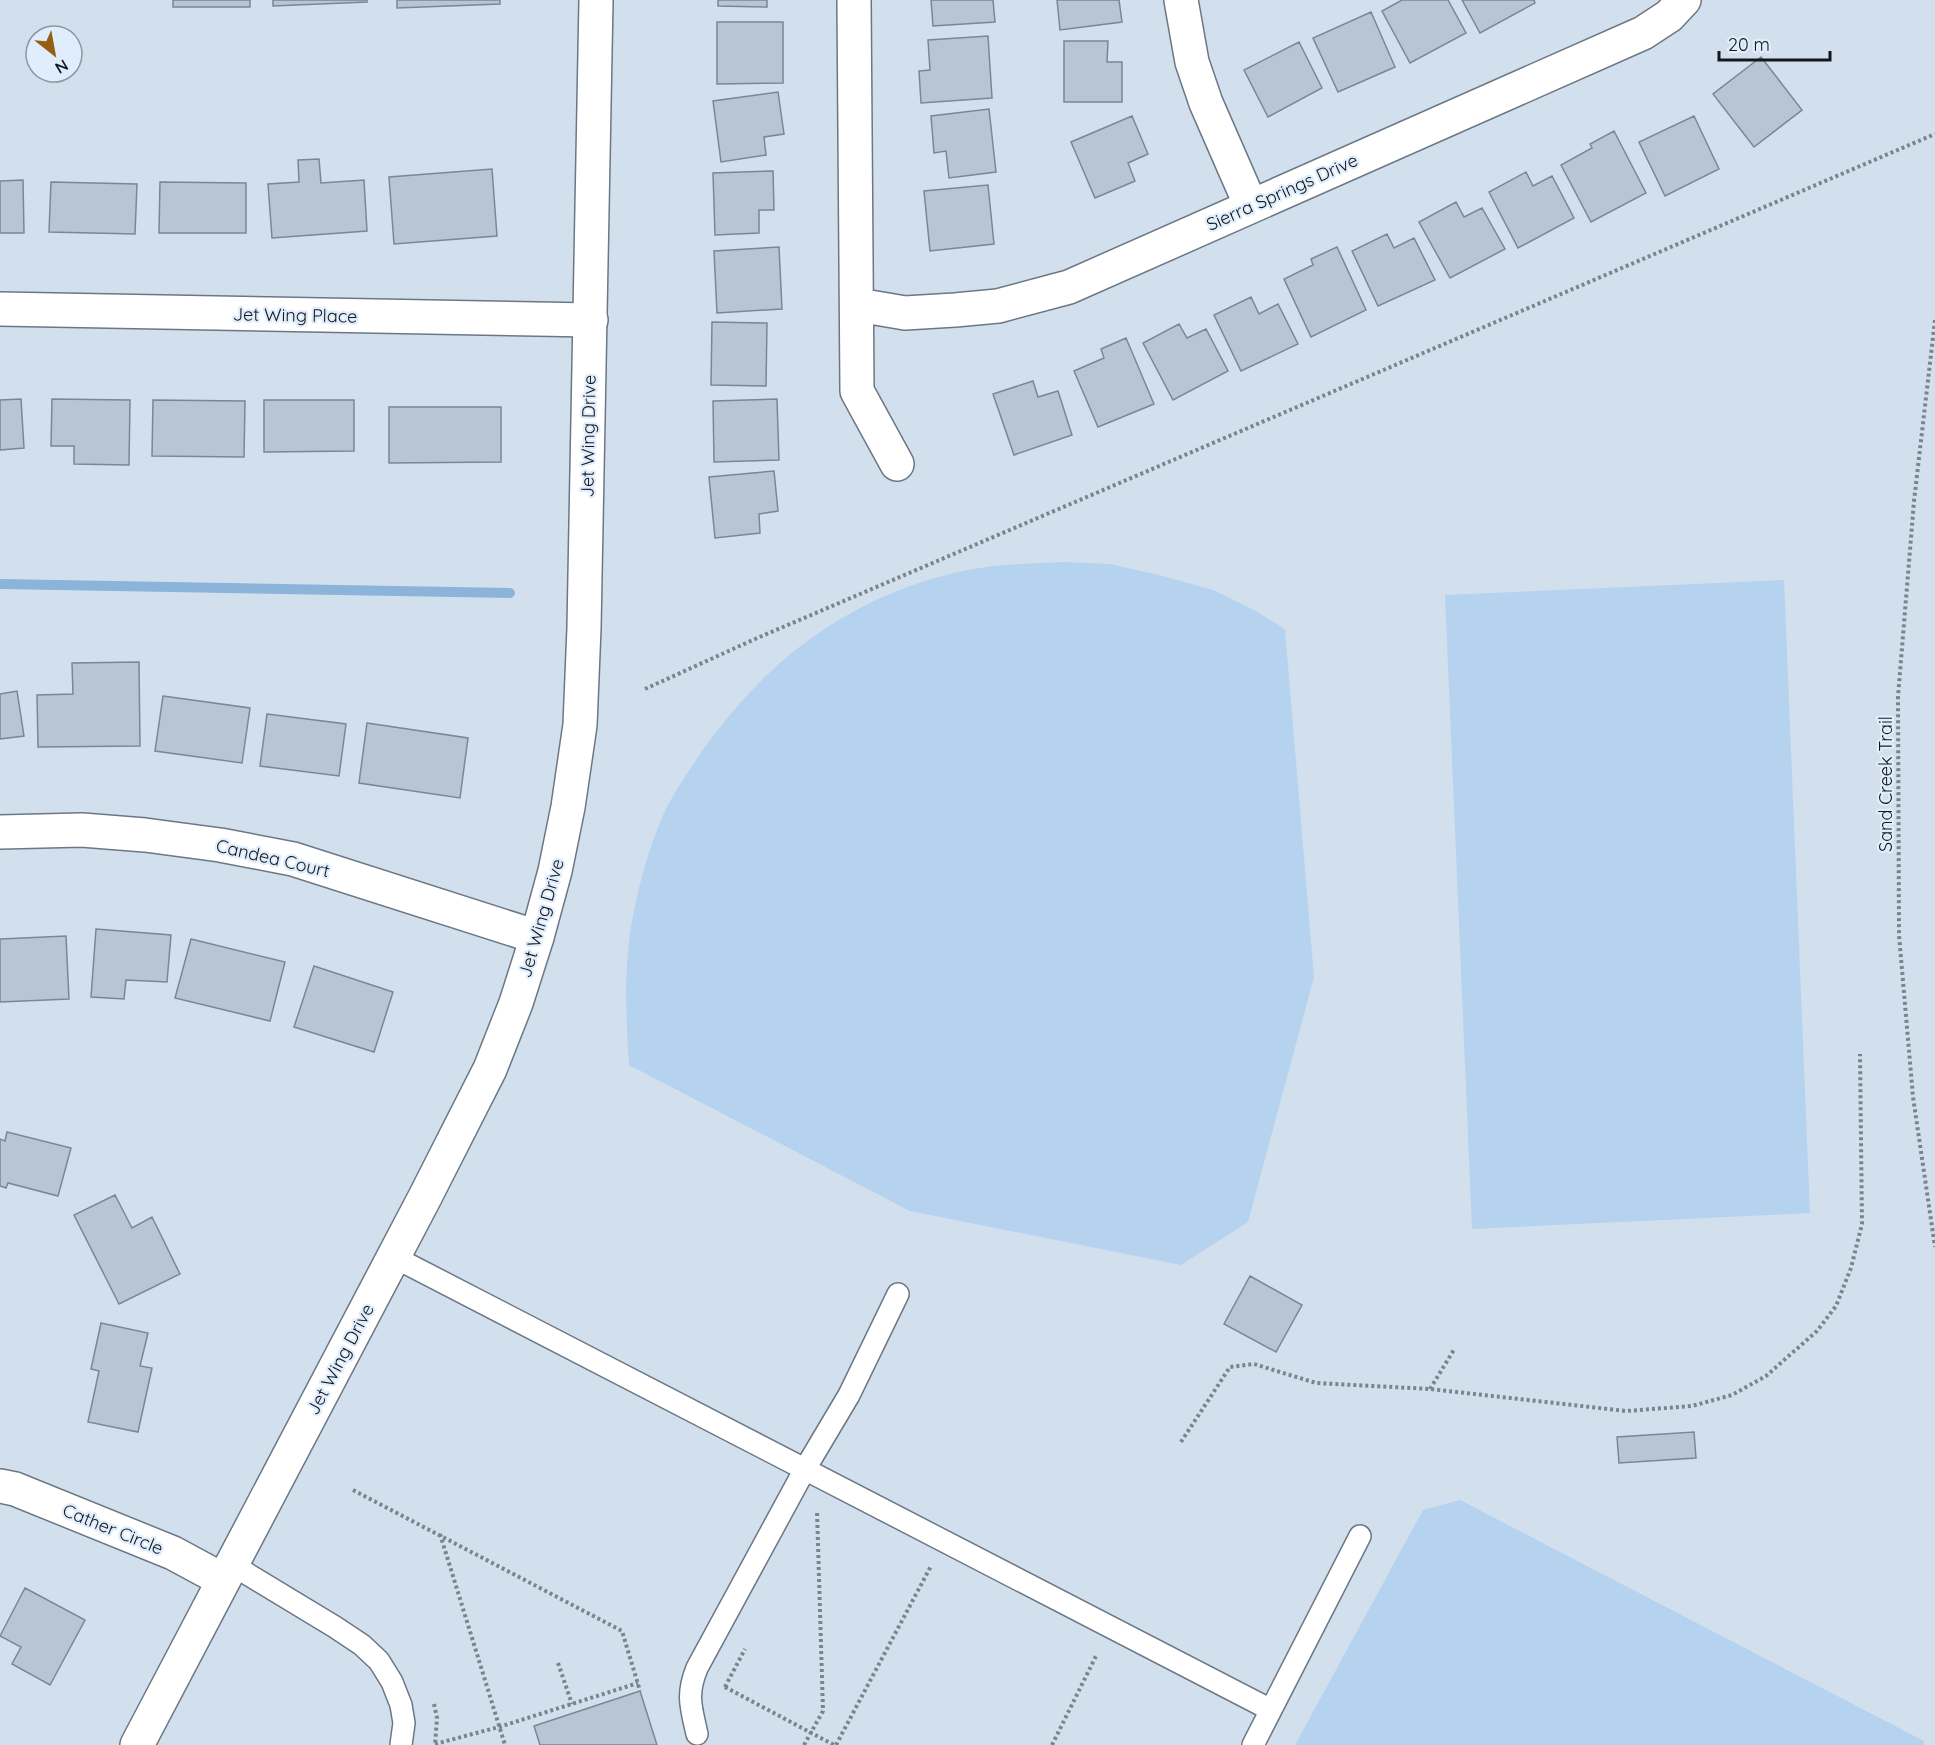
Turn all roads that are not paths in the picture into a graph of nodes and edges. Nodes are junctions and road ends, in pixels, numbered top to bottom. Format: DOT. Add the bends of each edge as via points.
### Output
graph roads {
  1 [pos="596,0"];
  2 [pos="854,0"];
  3 [pos="1181,0"];
  4 [pos="1684,0"];
  5 [pos="1251,206"];
  6 [pos="858,305"];
  7 [pos="0,309"];
  8 [pos="591,320"];
  9 [pos="897,464"];
  10 [pos="0,832"];
  11 [pos="537,937"];
  12 [pos="394,1257"];
  13 [pos="898,1294"];
  14 [pos="805,1469"];
  15 [pos="0,1486"];
  16 [pos="1360,1536"];
  17 [pos="227,1572"];
  18 [pos="1271,1710"];
  19 [pos="697,1734"];
  20 [pos="137,1745"];
  21 [pos="401,1745"];
  22 [pos="1253,1745"];
  1 -- 8 [label="street, Jet Wing Drive"];
  2 -- 6 [label="street"];
  3 -- 5 [label="street" via="1192,62"];
  4 -- 5 [label="street, Sierra Springs Drive" via="1643,33"];
  5 -- 6 [label="street, Sierra Springs Drive" via="1069,287 1033,298 998,306 914,313"];
  6 -- 9 [label="street" via="857,391"];
  7 -- 8 [label="street, Jet Wing Place"];
  8 -- 11 [label="street, Jet Wing Drive" via="580,725 564,828"];
  10 -- 11 [label="street, Candea Court" via="82,830 145,835 293,859"];
  11 -- 12 [label="street, Jet Wing Drive" via="490,1069"];
  12 -- 14 [label="lane"];
  12 -- 17 [label="street, Jet Wing Drive"];
  13 -- 14 [label="lane" via="849,1395"];
  14 -- 18 [label="lane"];
  14 -- 19 [label="lane" via="694,1675 690,1700"];
  15 -- 17 [label="street, Cather Circle"];
  16 -- 18 [label="lane"];
  17 -- 20 [label="street, Jet Wing Drive"];
  17 -- 21 [label="lane" via="335,1627 379,1661 401,1705"];
  18 -- 22 [label="lane"];
}
